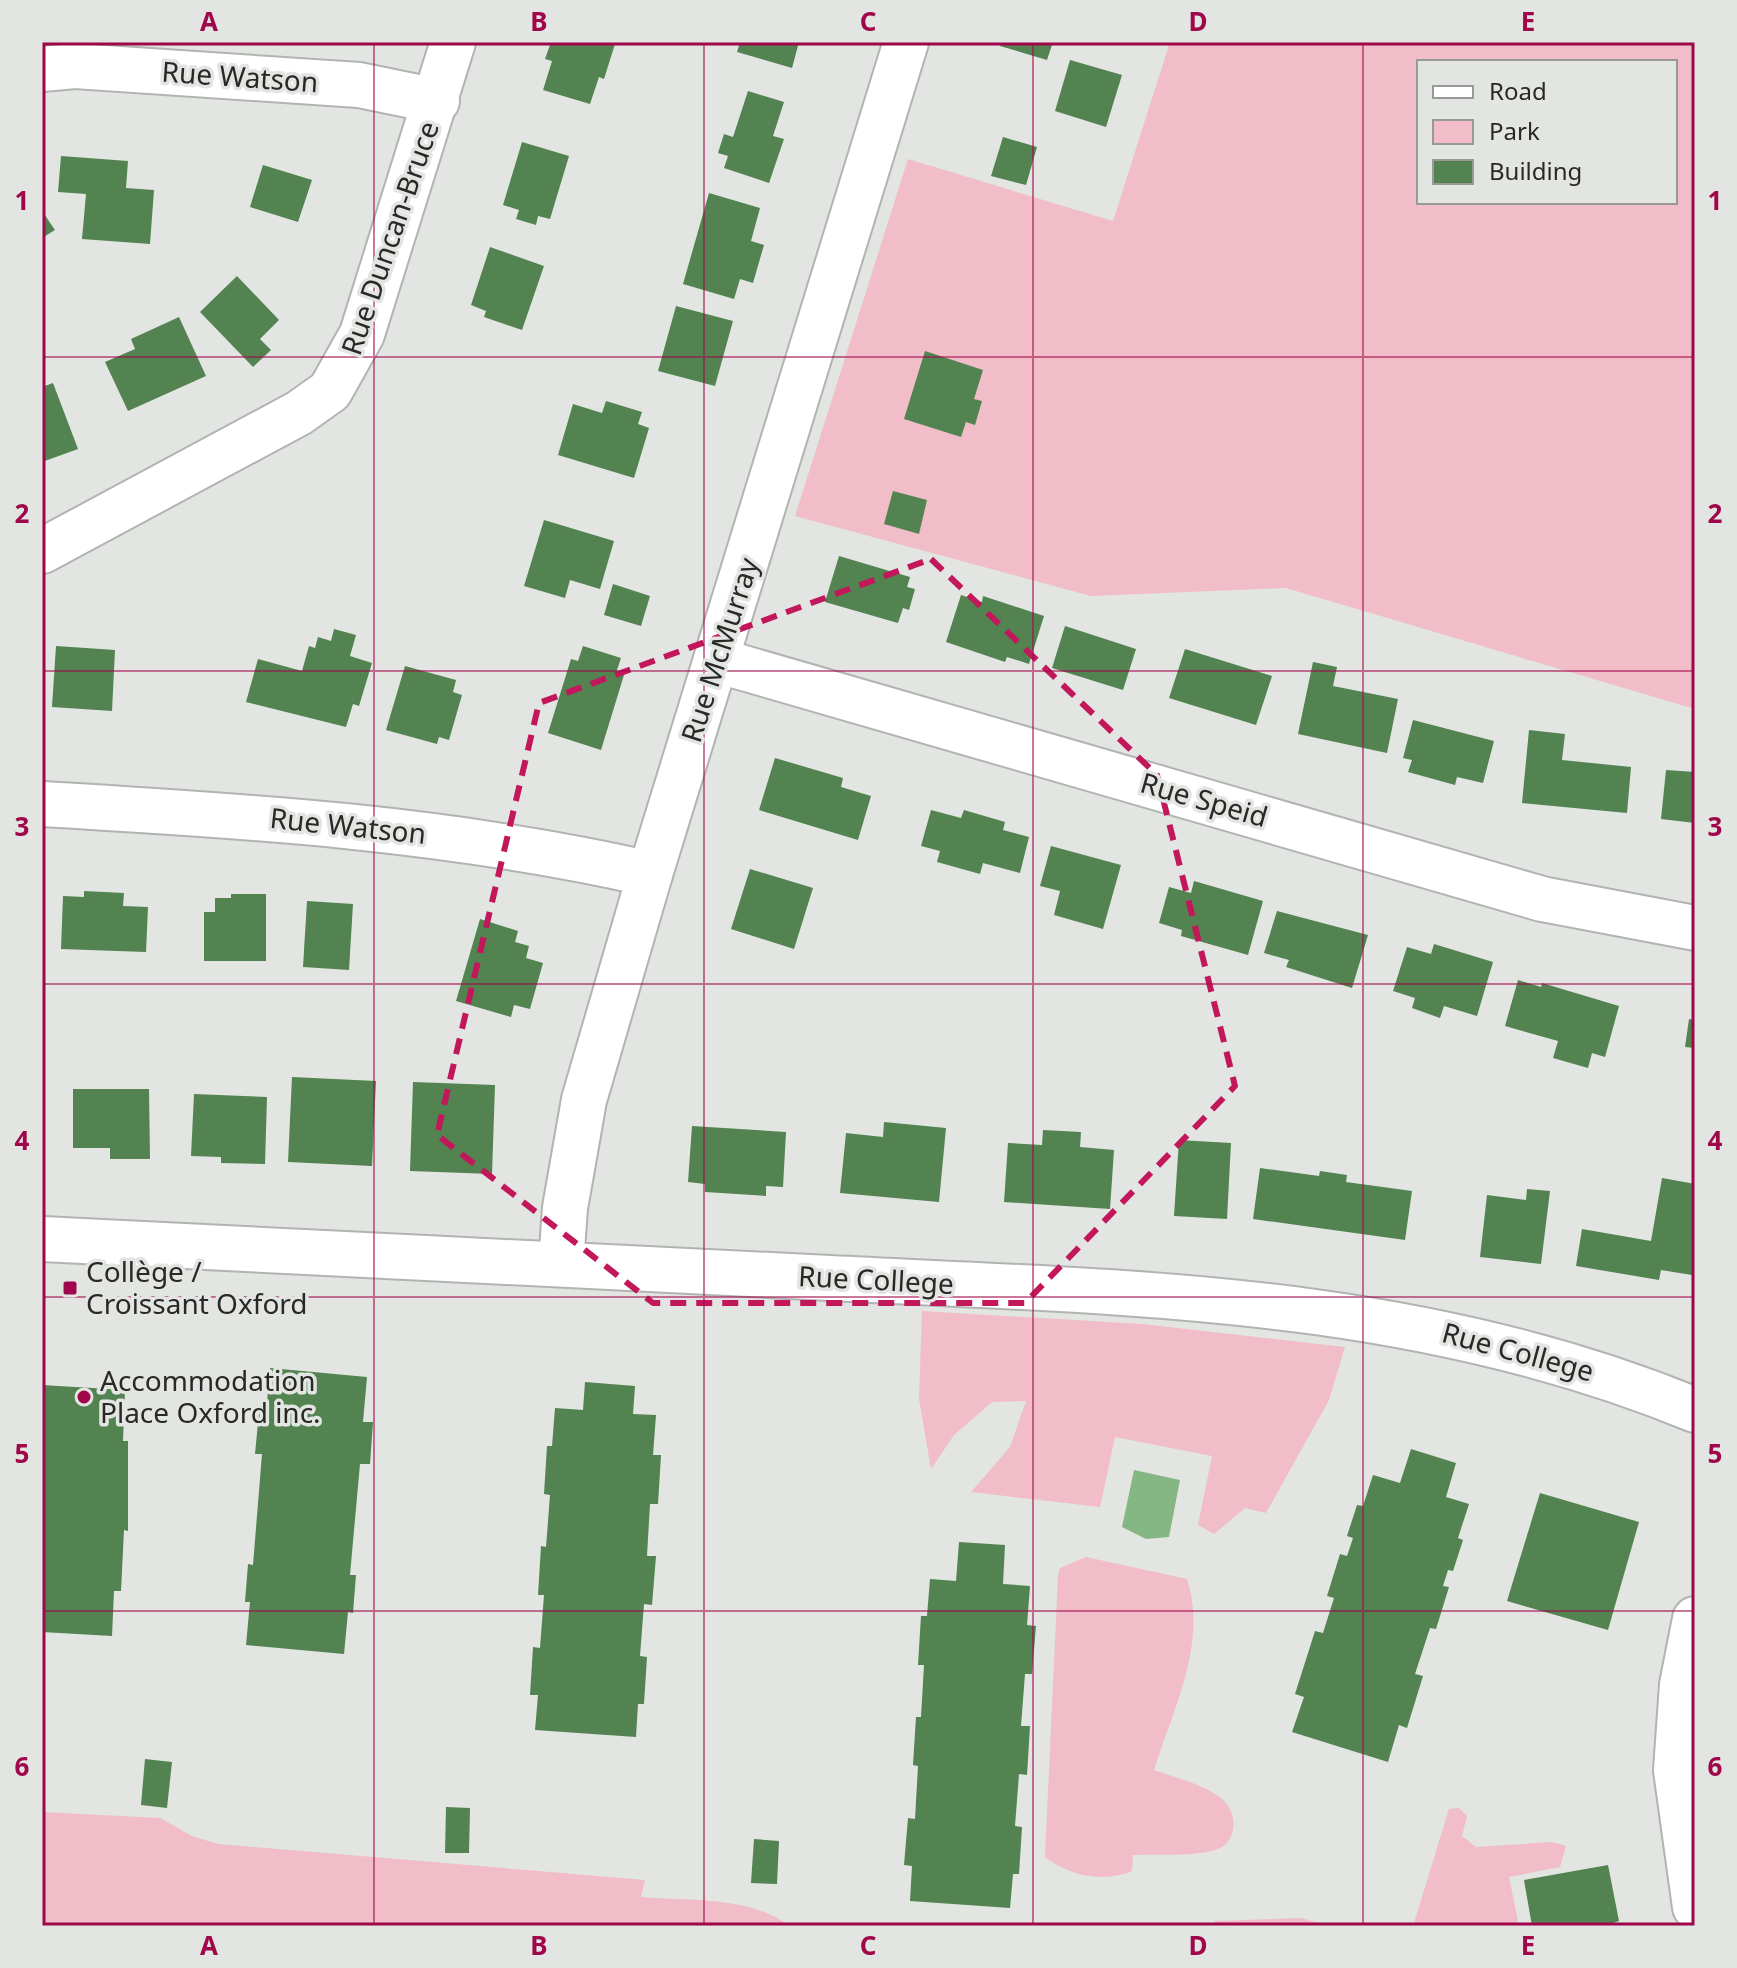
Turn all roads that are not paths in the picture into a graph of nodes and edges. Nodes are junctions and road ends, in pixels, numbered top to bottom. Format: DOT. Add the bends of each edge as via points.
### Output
graph roads {
  1 [pos="453,42"];
  2 [pos="906,42"];
  3 [pos="42,69"];
  4 [pos="437,101"];
  5 [pos="42,551"];
  6 [pos="716,660"];
  7 [pos="42,804"];
  8 [pos="650,874"];
  9 [pos="1695,928"];
  10 [pos="42,1239"];
  11 [pos="561,1264"];
  12 [pos="1695,1410"];
  13 [pos="1695,1619"];
  14 [pos="1695,1907"];
  1 -- 4 [label="street, Rue Duncan-Bruce"];
  2 -- 6 [label="street, Rue McMurray"];
  3 -- 4 [label="street, Rue Watson" via="75,66 359,85"];
  4 -- 5 [label="street, Rue Duncan-Bruce" via="362,334 330,391 299,413"];
  6 -- 8 [label="street, Rue McMurray"];
  6 -- 9 [label="street, Rue Speid" via="1542,899"];
  7 -- 8 [label="street, Rue Watson" via="353,824 502,845"];
  8 -- 11 [label="street, Rue McMurray" via="584,1100"];
  10 -- 11 [label="street, Rue College"];
  11 -- 12 [label="street, Rue College" via="1290,1306 1518,1349"];
  13 -- 14 [label="street" via="1682,1685 1676,1770"];
}
